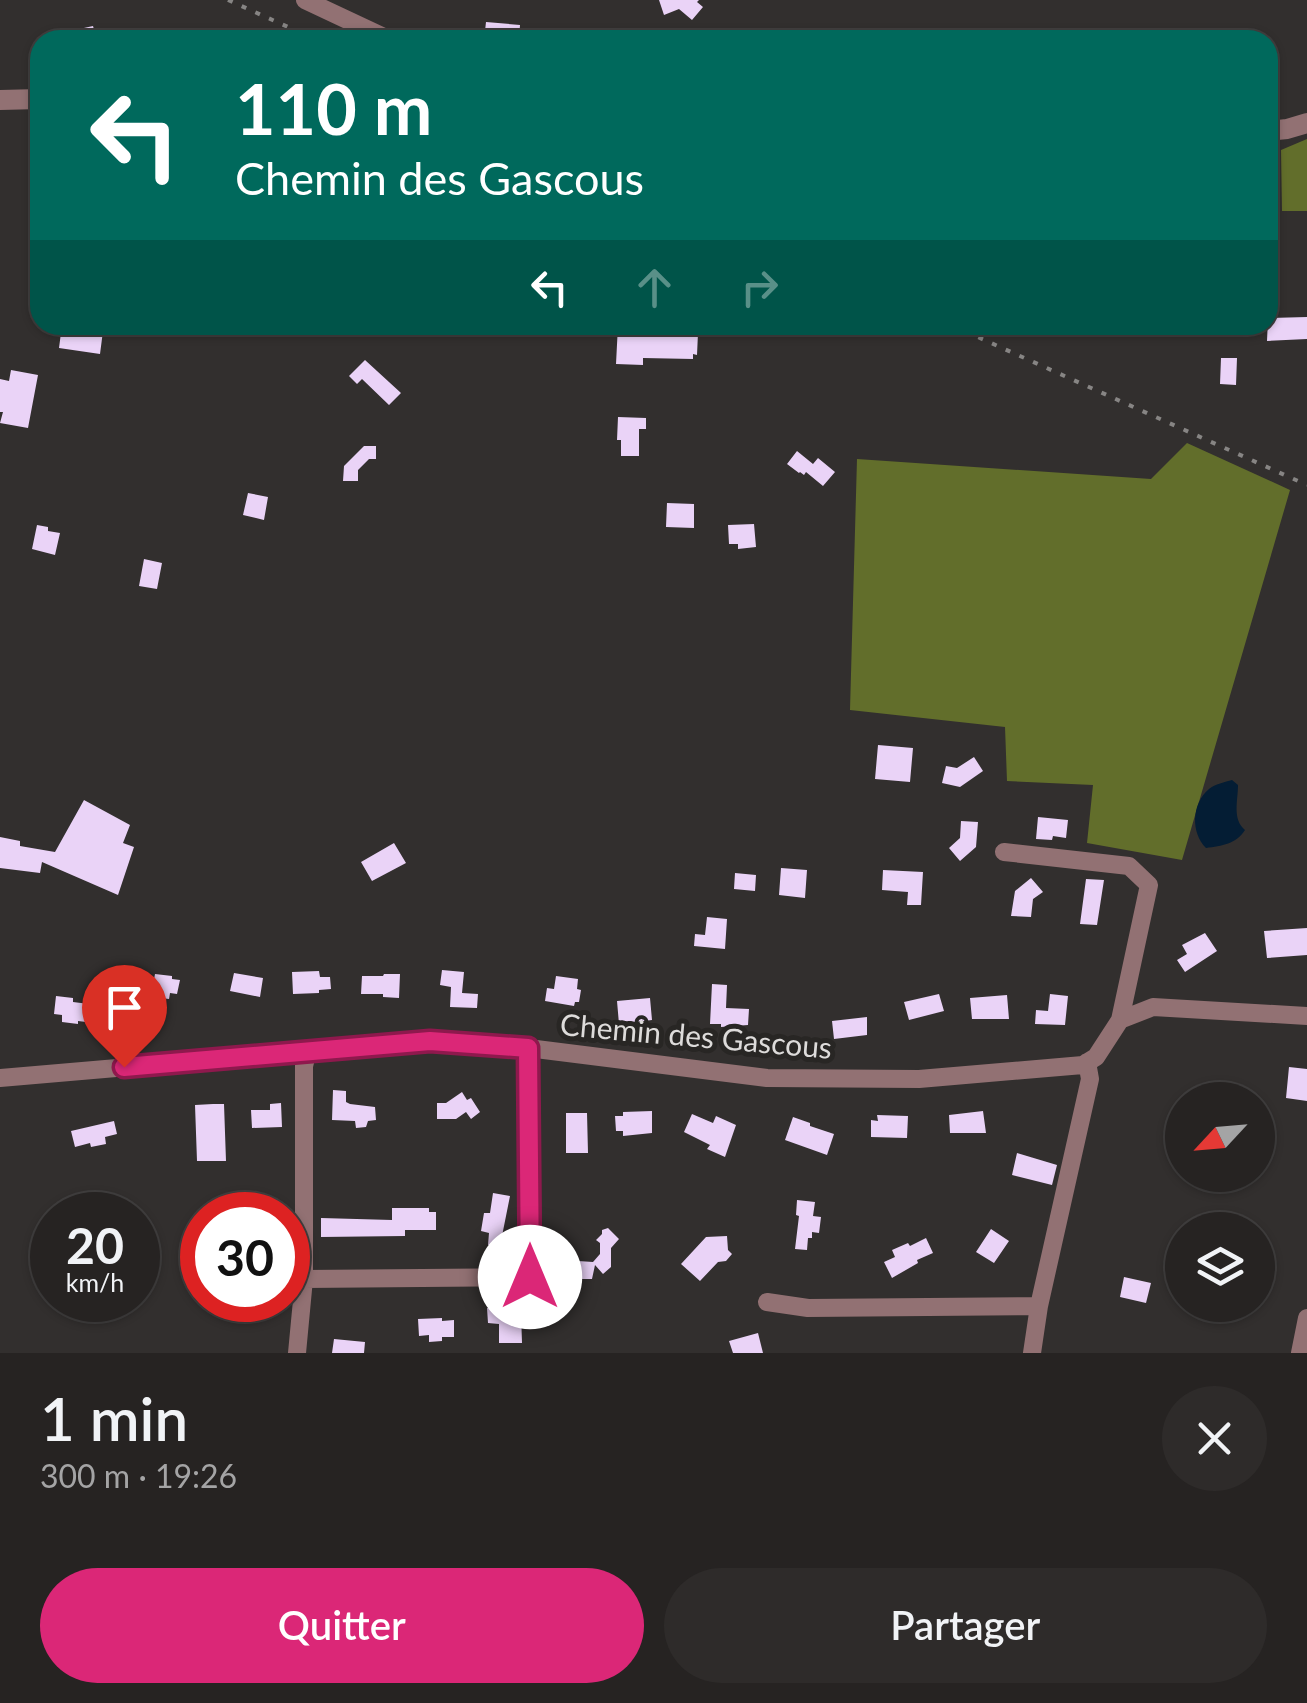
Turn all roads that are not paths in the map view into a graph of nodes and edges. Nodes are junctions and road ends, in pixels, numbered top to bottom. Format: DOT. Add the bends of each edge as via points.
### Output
graph roads {
  1 [pos="305,0"];
  2 [pos="369,30"];
  3 [pos="30,99"];
  4 [pos="0,100"];
  5 [pos="1307,123"];
  6 [pos="1278,130"];
  7 [pos="1004,852"];
  8 [pos="1307,1016"];
  9 [pos="1120,1020"];
  10 [pos="528,1048"];
  11 [pos="308,1050"];
  12 [pos="1088,1062"];
  13 [pos="0,1078"];
  14 [pos="304,1192"];
  15 [pos="310,1279"];
  16 [pos="768,1302"];
  17 [pos="1039,1306"];
  18 [pos="1307,1318"];
  19 [pos="300,1322"];
  20 [pos="297,1353"];
  21 [pos="1032,1353"];
  22 [pos="1300,1353"];
  1 -- 2 [label="street"];
  3 -- 4 [label="street"];
  5 -- 6 [label="street"];
  7 -- 9 [label="street" via="1129,866 1149,885"];
  8 -- 9 [label="street" via="1152,1007"];
  9 -- 12 [label="street"];
  10 -- 11 [label="street, Chemin des Gascous" via="430,1041"];
  10 -- 12 [label="street, Chemin des Gascous" via="767,1078 919,1079"];
  10 -- 15 [label="street" via="530,1277"];
  11 -- 13 [label="street, Chemin des Gascous"];
  11 -- 14 [label="street"];
  12 -- 17 [label="street" via="1090,1080"];
  16 -- 17 [label="street" via="808,1308"];
  17 -- 21 [label="street"];
  18 -- 22 [label="street"];
  19 -- 20 [label="street"];
}
